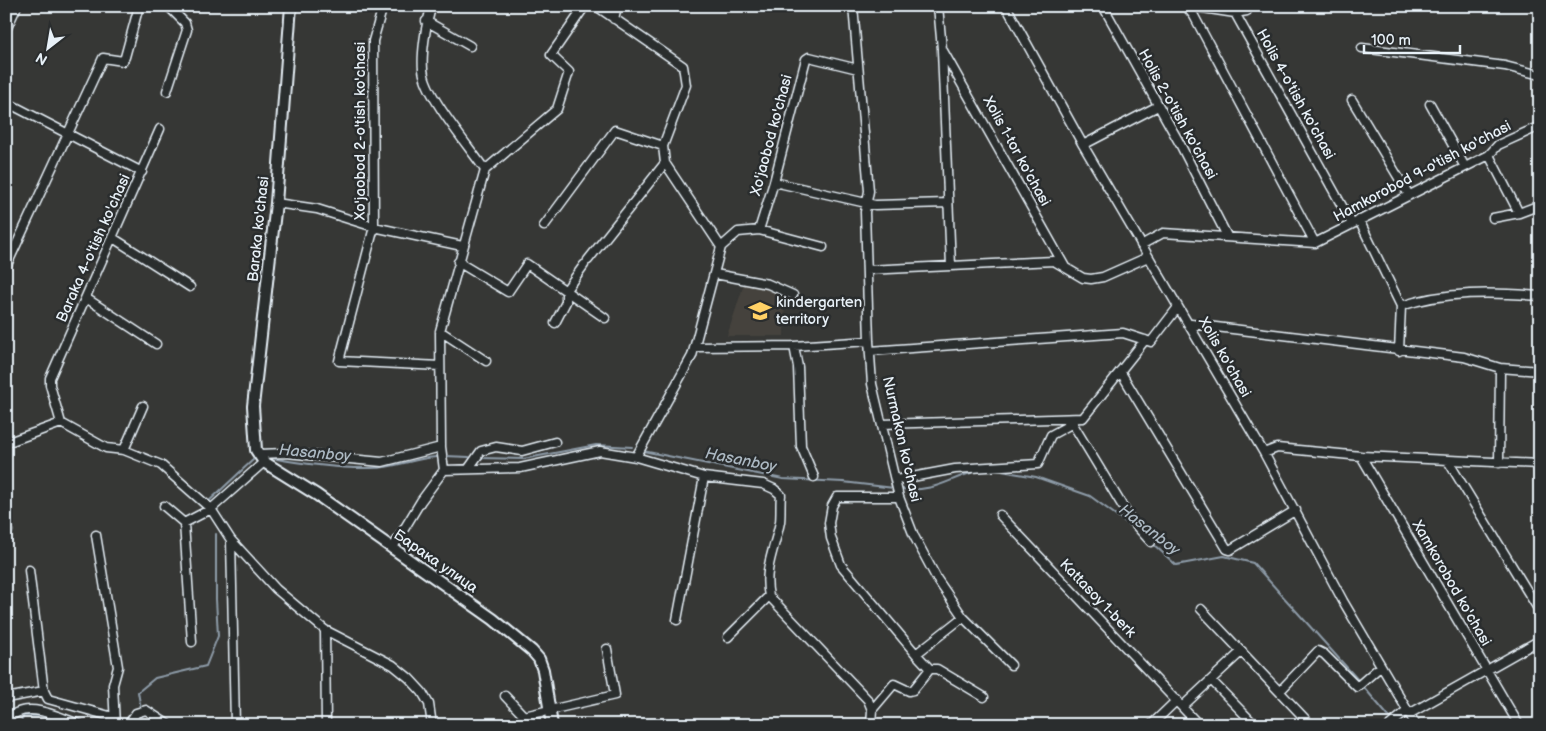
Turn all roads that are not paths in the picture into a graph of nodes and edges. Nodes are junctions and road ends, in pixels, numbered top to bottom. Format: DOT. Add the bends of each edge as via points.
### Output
graph roads {
  1 [pos="17,6"];
  2 [pos="139,6"];
  3 [pos="168,6"];
  4 [pos="291,6"];
  5 [pos="383,6"];
  6 [pos="432,6"];
  7 [pos="585,6"];
  8 [pos="596,6"];
  9 [pos="617,6"];
  10 [pos="853,6"];
  11 [pos="938,6"];
  12 [pos="1006,6"];
  13 [pos="1103,6"];
  14 [pos="1186,6"];
  15 [pos="1249,6"];
  16 [pos="1196,7"];
  17 [pos="1235,13"];
  18 [pos="1194,16"];
  19 [pos="614,19"];
  20 [pos="426,21"];
  21 [pos="6,30"];
  22 [pos="470,46"];
  23 [pos="1362,48"];
  24 [pos="942,49"];
  25 [pos="858,69"];
  26 [pos="1540,75"];
  27 [pos="167,91"];
  28 [pos="1352,100"];
  29 [pos="6,102"];
  30 [pos="1430,104"];
  31 [pos="1158,106"];
  32 [pos="1540,126"];
  33 [pos="160,129"];
  34 [pos="67,133"];
  35 [pos="1083,145"];
  36 [pos="663,146"];
  37 [pos="1489,155"];
  38 [pos="665,163"];
  39 [pos="1465,167"];
  40 [pos="486,170"];
  41 [pos="142,172"];
  42 [pos="774,182"];
  43 [pos="1409,196"];
  44 [pos="276,203"];
  45 [pos="948,203"];
  46 [pos="868,204"];
  47 [pos="1540,205"];
  48 [pos="1519,213"];
  49 [pos="1493,218"];
  50 [pos="1356,222"];
  51 [pos="544,226"];
  52 [pos="374,227"];
  53 [pos="758,230"];
  54 [pos="1227,236"];
  55 [pos="113,238"];
  56 [pos="1315,242"];
  57 [pos="1141,245"];
  58 [pos="462,246"];
  59 [pos="722,247"];
  60 [pos="823,247"];
  61 [pos="1148,257"];
  62 [pos="458,262"];
  63 [pos="951,266"];
  64 [pos="6,267"];
  65 [pos="1065,267"];
  66 [pos="868,270"];
  67 [pos="715,274"];
  68 [pos="190,287"];
  69 [pos="566,290"];
  70 [pos="793,295"];
  71 [pos="1540,296"];
  72 [pos="86,298"];
  73 [pos="1401,306"];
  74 [pos="1178,307"];
  75 [pos="605,318"];
  76 [pos="555,323"];
  77 [pos="1190,324"];
  78 [pos="440,331"];
  79 [pos="1145,340"];
  80 [pos="869,341"];
  81 [pos="156,344"];
  82 [pos="794,346"];
  83 [pos="696,347"];
  84 [pos="870,350"];
  85 [pos="1399,351"];
  86 [pos="486,361"];
  87 [pos="440,366"];
  88 [pos="1500,368"];
  89 [pos="1120,371"];
  90 [pos="1540,371"];
  91 [pos="143,406"];
  92 [pos="1071,421"];
  93 [pos="61,423"];
  94 [pos="882,424"];
  95 [pos="555,442"];
  96 [pos="6,443"];
  97 [pos="441,447"];
  98 [pos="124,450"];
  99 [pos="1264,453"];
  100 [pos="1361,456"];
  101 [pos="636,457"];
  102 [pos="261,459"];
  103 [pos="1448,461"];
  104 [pos="1499,462"];
  105 [pos="1538,466"];
  106 [pos="469,468"];
  107 [pos="444,470"];
  108 [pos="814,477"];
  109 [pos="704,478"];
  110 [pos="896,480"];
  111 [pos="899,497"];
  112 [pos="164,506"];
  113 [pos="211,509"];
  114 [pos="1296,510"];
  115 [pos="1000,515"];
  116 [pos="184,523"];
  117 [pos="96,535"];
  118 [pos="230,540"];
  119 [pos="1151,542"];
  120 [pos="392,549"];
  121 [pos="29,570"];
  122 [pos="768,596"];
  123 [pos="1201,609"];
  124 [pos="1540,612"];
  125 [pos="963,617"];
  126 [pos="677,620"];
  127 [pos="325,630"];
  128 [pos="728,637"];
  129 [pos="1540,640"];
  130 [pos="192,642"];
  131 [pos="606,649"];
  132 [pos="1242,651"];
  133 [pos="916,654"];
  134 [pos="1011,665"];
  135 [pos="1381,666"];
  136 [pos="930,669"];
  137 [pos="1487,671"];
  138 [pos="1211,680"];
  139 [pos="44,691"];
  140 [pos="1280,691"];
  141 [pos="505,696"];
  142 [pos="984,697"];
  143 [pos="6,698"];
  144 [pos="1180,703"];
  145 [pos="549,709"];
  146 [pos="872,710"];
  147 [pos="1408,712"];
  148 [pos="7,718"];
  149 [pos="114,721"];
  150 [pos="81,725"];
  151 [pos="128,725"];
  152 [pos="169,725"];
  153 [pos="235,725"];
  154 [pos="326,725"];
  155 [pos="432,725"];
  156 [pos="552,725"];
  157 [pos="871,725"];
  158 [pos="1151,725"];
  159 [pos="1199,725"];
  160 [pos="1255,725"];
  161 [pos="1311,725"];
  162 [pos="1390,725"];
  163 [pos="1416,725"];
  164 [pos="1519,725"];
  1 -- 21 [label="street"];
  2 -- 34 [label="street" via="123,61 103,58"];
  3 -- 27 [label="street" via="186,23 187,30"];
  4 -- 44 [label="main road, Baraka ko'chasi"];
  5 -- 52 [label="street, Xo'jaobod 2-o'tish ko'chasi" via="373,40"];
  6 -- 20 [label="street"];
  7 -- 40 [label="street" via="552,55 569,72 557,108"];
  8 -- 19 [label="street"];
  9 -- 19 [label="street"];
  10 -- 25 [label="street, Nurmakon ko'chasi"];
  11 -- 24 [label="street, Xolis 1-tor ko'chasi"];
  12 -- 35 [label="street, Xolis ko'chasi"];
  13 -- 31 [label="street, Holis 2-o'tish ko'chasi"];
  14 -- 18 [label="street"];
  15 -- 17 [label="street" via="1247,11"];
  16 -- 17 [label="street"];
  16 -- 18 [label="street"];
  17 -- 50 [label="street, Holis 4-o'tish ko'chasi"];
  18 -- 56 [label="street"];
  19 -- 36 [label="street" via="683,66 686,85"];
  20 -- 22 [label="street"];
  20 -- 40 [label="street" via="423,74 427,84"];
  23 -- 26 [label="street" via="1504,66"];
  24 -- 45 [label="street, Xolis 1-tor ko'chasi"];
  24 -- 65 [label="street, Xolis 1-tor ko'chasi"];
  25 -- 42 [label="street, Xo'jaobod ko'chasi" via="809,57 806,59"];
  25 -- 46 [label="street, Nurmakon ko'chasi"];
  28 -- 43 [label="street"];
  29 -- 34 [label="street, Baraka 4-o'tish ko'chasi"];
  30 -- 39 [label="street"];
  31 -- 35 [label="street"];
  31 -- 54 [label="street, Holis 2-o'tish ko'chasi"];
  32 -- 37 [label="street, Hamkorobod 9-o'tish ko'chasi" via="1498,145"];
  33 -- 41 [label="street"];
  34 -- 41 [label="street, Baraka 4-o'tish ko'chasi"];
  34 -- 64 [label="street"];
  35 -- 57 [label="street, Xolis ko'chasi"];
  36 -- 38 [label="street"];
  36 -- 51 [label="street" via="615,130"];
  37 -- 39 [label="street, Hamkorobod 9-o'tish ko'chasi"];
  37 -- 48 [label="street"];
  38 -- 59 [label="street"];
  38 -- 69 [label="street"];
  39 -- 43 [label="street, Hamkorobod 9-o'tish ko'chasi"];
  40 -- 58 [label="street"];
  41 -- 55 [label="street, Baraka 4-o'tish ko'chasi"];
  42 -- 46 [label="street"];
  42 -- 53 [label="street, Xo'jaobod ko'chasi"];
  43 -- 50 [label="street, Hamkorobod 9-o'tish ko'chasi"];
  44 -- 52 [label="street" via="317,209"];
  44 -- 102 [label="main road, Baraka ko'chasi" via="253,406 254,442"];
  45 -- 46 [label="street"];
  45 -- 63 [label="street, Xolis 1-tor ko'chasi"];
  46 -- 66 [label="street, Nurmakon ko'chasi" via="865,212"];
  47 -- 48 [label="street"];
  48 -- 49 [label="street"];
  50 -- 56 [label="street, Hamkorobod 9-o'tish ko'chasi"];
  50 -- 73 [label="street, Holis 4-o'tish ko'chasi"];
  52 -- 58 [label="street"];
  52 -- 87 [label="street, Xo'jaobod 2-o'tish ko'chasi" via="339,361"];
  53 -- 59 [label="street" via="738,232"];
  53 -- 60 [label="street"];
  54 -- 56 [label="street, Hamkorobod 9-o'tish ko'chasi"];
  54 -- 57 [label="street, Hamkorobod 9-o'tish ko'chasi" via="1163,233"];
  55 -- 68 [label="street"];
  55 -- 72 [label="street, Baraka 4-o'tish ko'chasi"];
  57 -- 61 [label="street, Xolis ko'chasi"];
  58 -- 62 [label="street"];
  59 -- 67 [label="street"];
  61 -- 65 [label="street" via="1091,279"];
  61 -- 74 [label="street, Xolis ko'chasi"];
  62 -- 69 [label="street" via="508,292 528,264"];
  62 -- 78 [label="street"];
  63 -- 65 [label="street" via="1054,262"];
  63 -- 66 [label="street"];
  66 -- 80 [label="street, Nurmakon ko'chasi"];
  67 -- 70 [label="street" via="768,284"];
  67 -- 83 [label="street"];
  69 -- 75 [label="street"];
  69 -- 76 [label="street" via="566,302"];
  71 -- 73 [label="street" via="1459,293"];
  72 -- 81 [label="street"];
  72 -- 93 [label="street, Baraka 4-o'tish ko'chasi" via="50,378"];
  73 -- 85 [label="street"];
  74 -- 77 [label="street, Xolis ko'chasi"];
  74 -- 79 [label="street" via="1152,342"];
  77 -- 85 [label="street"];
  77 -- 99 [label="street, Xolis ko'chasi"];
  78 -- 86 [label="street"];
  78 -- 87 [label="street"];
  79 -- 84 [label="street" via="1123,333"];
  79 -- 89 [label="street"];
  80 -- 82 [label="street"];
  80 -- 84 [label="street, Nurmakon ko'chasi"];
  82 -- 83 [label="street"];
  82 -- 108 [label="street" via="798,367 801,446"];
  83 -- 101 [label="street"];
  84 -- 94 [label="street, Nurmakon ko'chasi" via="872,384"];
  85 -- 88 [label="street" via="1464,357"];
  87 -- 97 [label="street"];
  88 -- 90 [label="street"];
  88 -- 104 [label="street"];
  89 -- 92 [label="street" via="1083,418"];
  89 -- 114 [label="street" via="1227,549"];
  91 -- 98 [label="street"];
  92 -- 94 [label="street"];
  92 -- 110 [label="street" via="1051,435 1038,464 955,468"];
  92 -- 119 [label="street" via="1131,520"];
  93 -- 96 [label="street"];
  93 -- 98 [label="street" via="106,448"];
  94 -- 110 [label="street, Nurmakon ko'chasi"];
  95 -- 106 [label="street" via="522,451 496,447 481,451"];
  97 -- 102 [label="street" via="382,462 286,453"];
  97 -- 107 [label="street"];
  98 -- 113 [label="street" via="161,465"];
  99 -- 100 [label="street" via="1277,448"];
  99 -- 114 [label="street, Xolis ko'chasi"];
  100 -- 103 [label="street"];
  100 -- 137 [label="street, Xamkorobod ko'chasi"];
  101 -- 106 [label="street" via="593,451 520,468"];
  101 -- 109 [label="street"];
  102 -- 113 [label="street"];
  102 -- 120 [label="main road, Барака улица"];
  103 -- 104 [label="street"];
  103 -- 124 [label="street"];
  104 -- 105 [label="street"];
  106 -- 107 [label="street"];
  107 -- 120 [label="street"];
  109 -- 122 [label="street" via="763,484 780,495 780,522 768,565"];
  109 -- 126 [label="street"];
  110 -- 111 [label="street, Nurmakon ko'chasi"];
  111 -- 125 [label="street, Nurmakon ko'chasi" via="937,579"];
  111 -- 133 [label="street" via="837,497 829,523 841,565"];
  112 -- 116 [label="street"];
  113 -- 116 [label="street"];
  113 -- 118 [label="street"];
  114 -- 135 [label="street, Xolis ko'chasi"];
  115 -- 144 [label="street, Kattasoy 1-berk"];
  116 -- 130 [label="street"];
  117 -- 149 [label="street" via="118,667 113,685"];
  118 -- 127 [label="street" via="276,589"];
  118 -- 153 [label="street"];
  120 -- 145 [label="main road, Барака улица" via="532,651 543,670"];
  121 -- 139 [label="street"];
  122 -- 128 [label="street"];
  122 -- 146 [label="street" via="868,700"];
  123 -- 132 [label="street"];
  125 -- 133 [label="street"];
  125 -- 134 [label="street, Nurmakon ko'chasi"];
  127 -- 154 [label="street"];
  127 -- 155 [label="street" via="393,665 409,678 429,704"];
  129 -- 137 [label="street"];
  131 -- 145 [label="street" via="615,696"];
  132 -- 138 [label="street"];
  132 -- 140 [label="street"];
  133 -- 136 [label="street"];
  135 -- 140 [label="street" via="1361,685 1318,651"];
  135 -- 147 [label="street, Xolis ko'chasi"];
  136 -- 142 [label="street" via="937,669"];
  136 -- 146 [label="street" via="913,690 903,689 897,684 891,686"];
  137 -- 147 [label="street"];
  137 -- 164 [label="street, Xamkorobod ko'chasi"];
  138 -- 144 [label="street"];
  138 -- 160 [label="street"];
  139 -- 143 [label="street"];
  139 -- 149 [label="street" via="48,699"];
  140 -- 161 [label="street"];
  141 -- 145 [label="street" via="524,716"];
  144 -- 158 [label="street"];
  144 -- 159 [label="street, Kattasoy 1-berk"];
  145 -- 156 [label="main road, Барака улица"];
  146 -- 157 [label="street"];
  147 -- 162 [label="street"];
  147 -- 163 [label="street, Xolis ko'chasi"];
  148 -- 150 [label="street" via="29,708"];
  151 -- 152 [label="street" via="136,713 146,710"];
}
